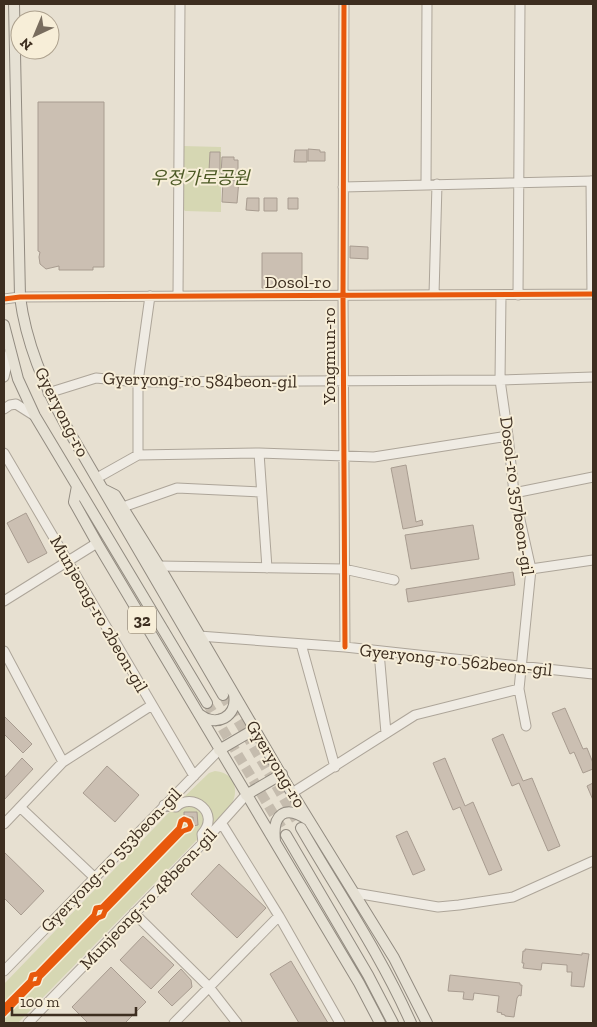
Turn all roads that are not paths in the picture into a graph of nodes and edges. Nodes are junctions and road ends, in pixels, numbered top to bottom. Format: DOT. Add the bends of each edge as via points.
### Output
graph roads {
  1 [pos="14,4"];
  2 [pos="180,4"];
  3 [pos="344,4"];
  4 [pos="426,4"];
  5 [pos="520,4"];
  6 [pos="592,181"];
  7 [pos="519,182"];
  8 [pos="426,184"];
  9 [pos="437,184"];
  10 [pos="343,186"];
  11 [pos="593,294"];
  12 [pos="434,295"];
  13 [pos="501,295"];
  14 [pos="518,295"];
  15 [pos="150,296"];
  16 [pos="178,296"];
  17 [pos="343,296"];
  18 [pos="20,297"];
  19 [pos="4,299"];
  20 [pos="4,325"];
  21 [pos="10,350"];
  22 [pos="4,377"];
  23 [pos="593,378"];
  24 [pos="500,380"];
  25 [pos="343,381"];
  26 [pos="138,382"];
  27 [pos="48,393"];
  28 [pos="4,409"];
  29 [pos="35,416"];
  30 [pos="508,436"];
  31 [pos="4,453"];
  32 [pos="260,453"];
  33 [pos="138,455"];
  34 [pos="344,456"];
  35 [pos="593,477"];
  36 [pos="96,478"];
  37 [pos="77,486"];
  38 [pos="103,489"];
  39 [pos="261,492"];
  40 [pos="514,493"];
  41 [pos="122,507"];
  42 [pos="97,544"];
  43 [pos="593,560"];
  44 [pos="68,561"];
  45 [pos="159,566"];
  46 [pos="267,568"];
  47 [pos="344,569"];
  48 [pos="531,569"];
  49 [pos="394,580"];
  50 [pos="4,601"];
  51 [pos="200,636"];
  52 [pos="301,644"];
  53 [pos="345,647"];
  54 [pos="4,651"];
  55 [pos="379,652"];
  56 [pos="521,667"];
  57 [pos="593,674"];
  58 [pos="519,689"];
  59 [pos="227,692"];
  60 [pos="207,703"];
  61 [pos="152,705"];
  62 [pos="195,710"];
  63 [pos="526,726"];
  64 [pos="255,729"];
  65 [pos="386,732"];
  66 [pos="219,750"];
  67 [pos="63,762"];
  68 [pos="335,767"];
  69 [pos="282,774"];
  70 [pos="194,776"];
  71 [pos="292,793"];
  72 [pos="246,795"];
  73 [pos="164,805"];
  74 [pos="20,807"];
  75 [pos="311,822"];
  76 [pos="4,824"];
  77 [pos="222,824"];
  78 [pos="301,828"];
  79 [pos="286,836"];
  80 [pos="203,843"];
  81 [pos="275,843"];
  82 [pos="593,862"];
  83 [pos="94,877"];
  84 [pos="355,894"];
  85 [pos="134,913"];
  86 [pos="279,916"];
  87 [pos="4,971"];
  88 [pos="209,987"];
  89 [pos="28,1023"];
  90 [pos="174,1023"];
  91 [pos="237,1023"];
  92 [pos="340,1023"];
  93 [pos="380,1023"];
  94 [pos="393,1023"];
  95 [pos="411,1023"];
  96 [pos="427,1023"];
  1 -- 18 [label="main road, Gyeryong-ro / 32"];
  2 -- 16 [label="street"];
  3 -- 10 [label="street, Yongmun-ro"];
  4 -- 8 [label="street"];
  5 -- 7 [label="street"];
  6 -- 7 [label="street"];
  6 -- 11 [label="street, Dosol-ro"];
  7 -- 9 [label="street"];
  7 -- 14 [label="street"];
  8 -- 9 [label="street"];
  8 -- 10 [label="street"];
  9 -- 12 [label="street"];
  10 -- 17 [label="street, Yongmun-ro"];
  11 -- 14 [label="street, Dosol-ro"];
  12 -- 13 [label="street, Dosol-ro"];
  12 -- 17 [label="street, Dosol-ro"];
  13 -- 14 [label="street, Dosol-ro"];
  13 -- 24 [label="street, Dosol-ro 357beon-gil"];
  15 -- 16 [label="street, Dosol-ro"];
  15 -- 18 [label="street, Dosol-ro"];
  15 -- 26 [label="street"];
  16 -- 17 [label="street, Dosol-ro"];
  17 -- 25 [label="street, Yongmun-ro"];
  18 -- 19 [label="street, Dosol-ro"];
  18 -- 27 [label="main road, Gyeryong-ro / 32" via="24,322"];
  20 -- 21 [label="main road, Gyeryong-ro / 32"];
  21 -- 22 [label="street"];
  21 -- 29 [label="main road, Gyeryong-ro / 32" via="18,379"];
  23 -- 24 [label="street, Gyeryong-ro 584beon-gil"];
  24 -- 25 [label="street, Gyeryong-ro 584beon-gil"];
  24 -- 30 [label="street, Dosol-ro 357beon-gil"];
  25 -- 26 [label="street, Gyeryong-ro 584beon-gil"];
  25 -- 34 [label="street, Yongmun-ro"];
  26 -- 27 [label="street, Gyeryong-ro 584beon-gil" via="96,378"];
  26 -- 33 [label="street"];
  27 -- 36 [label="main road, Gyeryong-ro / 32"];
  28 -- 29 [label="street" via="16,404"];
  29 -- 37 [label="main road, Gyeryong-ro / 32"];
  30 -- 34 [label="street" via="374,457"];
  30 -- 40 [label="street, Dosol-ro 357beon-gil"];
  31 -- 44 [label="street, Munjeong-ro 2beon-gil"];
  32 -- 33 [label="street"];
  32 -- 34 [label="street"];
  32 -- 39 [label="street"];
  33 -- 36 [label="street"];
  34 -- 47 [label="street, Yongmun-ro"];
  35 -- 40 [label="street"];
  36 -- 38 [label="main road, Gyeryong-ro / 32"];
  37 -- 42 [label="main road, Gyeryong-ro / 32" via="74,502"];
  37 -- 60 [label="main road, Gyeryong-ro / 32"];
  38 -- 41 [label="main road, Gyeryong-ro / 32" via="115,495"];
  38 -- 59 [label="main road, Gyeryong-ro / 32"];
  39 -- 41 [label="street" via="177,488"];
  39 -- 46 [label="street"];
  40 -- 48 [label="street, Dosol-ro 357beon-gil"];
  41 -- 45 [label="main road, Gyeryong-ro / 32"];
  42 -- 44 [label="street"];
  42 -- 62 [label="main road, Gyeryong-ro / 32"];
  43 -- 48 [label="street"];
  44 -- 50 [label="street"];
  44 -- 61 [label="street, Munjeong-ro 2beon-gil"];
  45 -- 46 [label="street"];
  45 -- 51 [label="main road, Gyeryong-ro / 32"];
  46 -- 47 [label="street"];
  47 -- 49 [label="street"];
  47 -- 53 [label="street, Yongmun-ro"];
  48 -- 56 [label="street, Dosol-ro 357beon-gil"];
  51 -- 52 [label="street, Gyeryong-ro 562beon-gil"];
  51 -- 59 [label="main road, Gyeryong-ro / 32"];
  52 -- 53 [label="street, Gyeryong-ro 562beon-gil"];
  52 -- 68 [label="street"];
  53 -- 55 [label="street, Gyeryong-ro 562beon-gil"];
  54 -- 67 [label="street"];
  55 -- 56 [label="street, Gyeryong-ro 562beon-gil"];
  55 -- 65 [label="street"];
  56 -- 57 [label="street, Gyeryong-ro 562beon-gil"];
  56 -- 58 [label="street, Dosol-ro 357beon-gil"];
  58 -- 63 [label="street, Dosol-ro 357beon-gil"];
  58 -- 65 [label="street" via="415,715"];
  59 -- 62 [label="main road" via="234,695 235,702 224,718 210,720"];
  59 -- 64 [label="main road, Gyeryong-ro / 32"];
  61 -- 67 [label="street"];
  61 -- 70 [label="street, Munjeong-ro 2beon-gil"];
  62 -- 66 [label="main road, Gyeryong-ro / 32"];
  64 -- 66 [label="main road"];
  64 -- 69 [label="main road, Gyeryong-ro / 32"];
  65 -- 68 [label="street"];
  66 -- 70 [label="street, Gyeryong-ro 553beon-gil"];
  66 -- 72 [label="main road, Gyeryong-ro / 32"];
  67 -- 74 [label="street"];
  68 -- 71 [label="street"];
  69 -- 71 [label="main road, Gyeryong-ro / 32"];
  69 -- 72 [label="main road"];
  70 -- 73 [label="street, Gyeryong-ro 553beon-gil"];
  71 -- 75 [label="main road, Gyeryong-ro / 32"];
  72 -- 77 [label="street, Munjeong-ro 48beon-gil"];
  72 -- 81 [label="main road, Gyeryong-ro / 32"];
  73 -- 80 [label="street" via="176,807 188,801 198,803 209,819 208,828 202,834"];
  73 -- 83 [label="street, Gyeryong-ro 553beon-gil"];
  74 -- 76 [label="street"];
  74 -- 83 [label="street"];
  75 -- 81 [label="main road" via="291,812 280,816 274,824"];
  75 -- 84 [label="main road, Gyeryong-ro / 32"];
  77 -- 80 [label="street, Munjeong-ro 48beon-gil"];
  77 -- 86 [label="street"];
  78 -- 95 [label="main road, Gyeryong-ro" via="392,984"];
  79 -- 94 [label="main road, Gyeryong-ro"];
  80 -- 85 [label="street, Munjeong-ro 48beon-gil"];
  81 -- 93 [label="main road, 32"];
  82 -- 84 [label="street" via="513,897 459,905 438,907"];
  83 -- 87 [label="street, Gyeryong-ro 553beon-gil"];
  84 -- 96 [label="main road, Gyeryong-ro / 32" via="394,958"];
  85 -- 88 [label="street"];
  85 -- 89 [label="street, Munjeong-ro 48beon-gil"];
  86 -- 88 [label="street"];
  86 -- 92 [label="street"];
  88 -- 90 [label="street"];
  88 -- 91 [label="street"];
}
